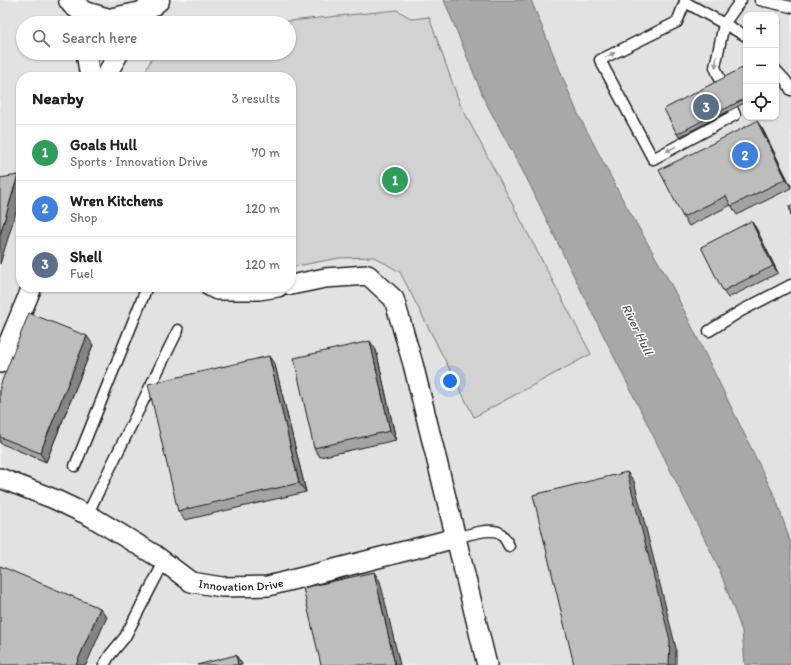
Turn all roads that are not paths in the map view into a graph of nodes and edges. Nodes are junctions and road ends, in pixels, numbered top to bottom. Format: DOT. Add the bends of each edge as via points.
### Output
graph roads {
  1 [pos="741,0"];
  2 [pos="760,0"];
  3 [pos="685,1"];
  4 [pos="791,7"];
  5 [pos="80,12"];
  6 [pos="145,12"];
  7 [pos="94,16"];
  8 [pos="127,16"];
  9 [pos="724,24"];
  10 [pos="743,34"];
  11 [pos="87,60"];
  12 [pos="115,60"];
  13 [pos="89,72"];
  14 [pos="108,72"];
  15 [pos="779,73"];
  16 [pos="791,90"];
  17 [pos="296,284"];
  18 [pos="791,284"];
  19 [pos="30,292"];
  20 [pos="145,292"];
  21 [pos="178,330"];
  22 [pos="709,331"];
  23 [pos="0,363"];
  24 [pos="75,466"];
  25 [pos="0,478"];
  26 [pos="87,515"];
  27 [pos="456,538"];
  28 [pos="509,546"];
  29 [pos="164,562"];
  30 [pos="104,665"];
  31 [pos="487,665"];
  1 -- 9 [label="lane"];
  2 -- 4 [label="lane"];
  3 -- 9 [label="lane"];
  9 -- 3 [label="lane, one-way" via="714,67 735,115 653,159 600,60 677,22"];
  5 -- 7 [label="main road"];
  6 -- 8 [label="main road"];
  9 -- 10 [label="lane"];
  11 -- 13 [label="street"];
  12 -- 14 [label="street"];
  15 -- 16 [label="lane"];
  17 -- 27 [label="street" via="325,278 368,275 394,299 413,364"];
  18 -- 22 [label="lane"];
  19 -- 23 [label="street"];
  20 -- 24 [label="lane"];
  21 -- 26 [label="lane"];
  25 -- 26 [label="street, Innovation Drive"];
  26 -- 29 [label="street, Innovation Drive"];
  27 -- 28 [label="lane" via="493,531 500,533"];
  27 -- 29 [label="street, Innovation Drive" via="268,586 222,587 191,582"];
  27 -- 31 [label="street"];
  29 -- 30 [label="lane" via="125,637"];
}
